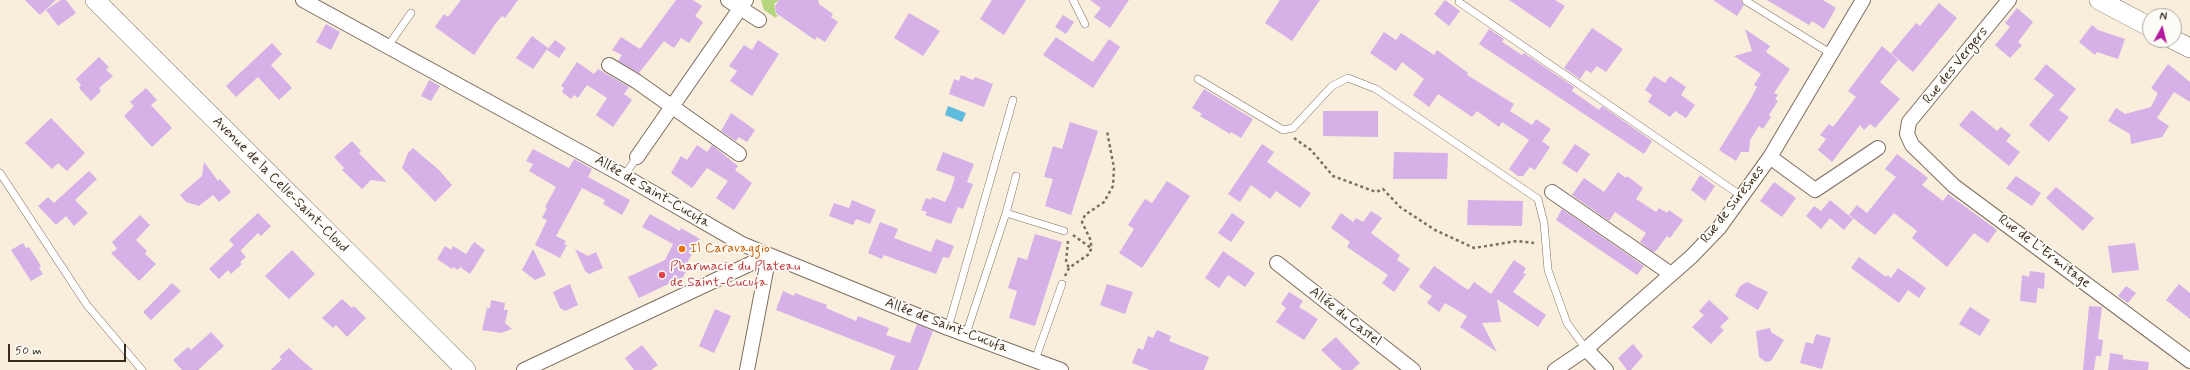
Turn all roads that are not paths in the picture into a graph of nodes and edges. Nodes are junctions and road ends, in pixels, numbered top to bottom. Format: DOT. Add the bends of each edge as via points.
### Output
graph roads {
  1 [pos="95,0"];
  2 [pos="303,0"];
  3 [pos="728,0"];
  4 [pos="1073,0"];
  5 [pos="1863,0"];
  6 [pos="2009,0"];
  7 [pos="2099,0"];
  8 [pos="1746,1"];
  9 [pos="1459,2"];
  10 [pos="743,4"];
  11 [pos="411,12"];
  12 [pos="759,20"];
  13 [pos="2142,23"];
  14 [pos="1085,24"];
  15 [pos="388,46"];
  16 [pos="1830,53"];
  17 [pos="609,65"];
  18 [pos="1198,78"];
  19 [pos="1013,100"];
  20 [pos="672,107"];
  21 [pos="1907,134"];
  22 [pos="1878,148"];
  23 [pos="738,154"];
  24 [pos="637,157"];
  25 [pos="1770,157"];
  26 [pos="0,173"];
  27 [pos="624,176"];
  28 [pos="1016,176"];
  29 [pos="1552,192"];
  30 [pos="1743,197"];
  31 [pos="1006,212"];
  32 [pos="1066,231"];
  33 [pos="769,255"];
  34 [pos="1277,263"];
  35 [pos="1671,274"];
  36 [pos="1062,284"];
  37 [pos="948,328"];
  38 [pos="966,334"];
  39 [pos="1586,348"];
  40 [pos="1035,360"];
  41 [pos="2190,361"];
  42 [pos="142,370"];
  43 [pos="466,370"];
  44 [pos="524,370"];
  45 [pos="747,370"];
  46 [pos="1061,370"];
  47 [pos="1413,370"];
  48 [pos="1555,370"];
  49 [pos="1606,370"];
  1 -- 43 [label="street, Avenue de la Celle-Saint-Cloud"];
  2 -- 15 [label="street, Allée de Saint-Cucufa"];
  3 -- 10 [label="street"];
  4 -- 14 [label="lane"];
  5 -- 16 [label="street, Rue de Suresnes"];
  6 -- 21 [label="street, Rue des Vergers" via="1909,122"];
  7 -- 13 [label="street"];
  8 -- 16 [label="lane"];
  9 -- 30 [label="lane"];
  10 -- 12 [label="street"];
  10 -- 20 [label="street"];
  11 -- 15 [label="lane"];
  15 -- 27 [label="street, Allée de Saint-Cucufa"];
  16 -- 25 [label="street, Rue de Suresnes"];
  17 -- 20 [label="street"];
  18 -- 39 [label="lane" via="1283,130 1293,128 1332,86 1348,78 1376,89 1538,199 1544,223 1548,270 1567,323"];
  19 -- 37 [label="lane"];
  20 -- 23 [label="street"];
  20 -- 24 [label="street"];
  21 -- 41 [label="street, Rue de L'Ermitage" via="1912,145 1954,186"];
  22 -- 25 [label="street" via="1815,190"];
  24 -- 27 [label="lane"];
  25 -- 30 [label="street, Rue de Suresnes"];
  26 -- 42 [label="lane" via="87,305"];
  27 -- 33 [label="street, Allée de Saint-Cucufa" via="742,244"];
  28 -- 31 [label="lane"];
  29 -- 35 [label="street"];
  30 -- 35 [label="street, Rue de Suresnes" via="1719,228"];
  31 -- 32 [label="lane"];
  31 -- 38 [label="lane"];
  33 -- 37 [label="street, Allée de Saint-Cucufa"];
  33 -- 44 [label="street"];
  33 -- 45 [label="street"];
  34 -- 47 [label="street, Allée du Castel"];
  35 -- 39 [label="street, Rue de Suresnes"];
  36 -- 40 [label="lane"];
  37 -- 38 [label="street, Allée de Saint-Cucufa"];
  38 -- 40 [label="street, Allée de Saint-Cucufa"];
  39 -- 48 [label="street, Rue de Suresnes"];
  39 -- 49 [label="street"];
  40 -- 46 [label="street, Allée de Saint-Cucufa"];
}
